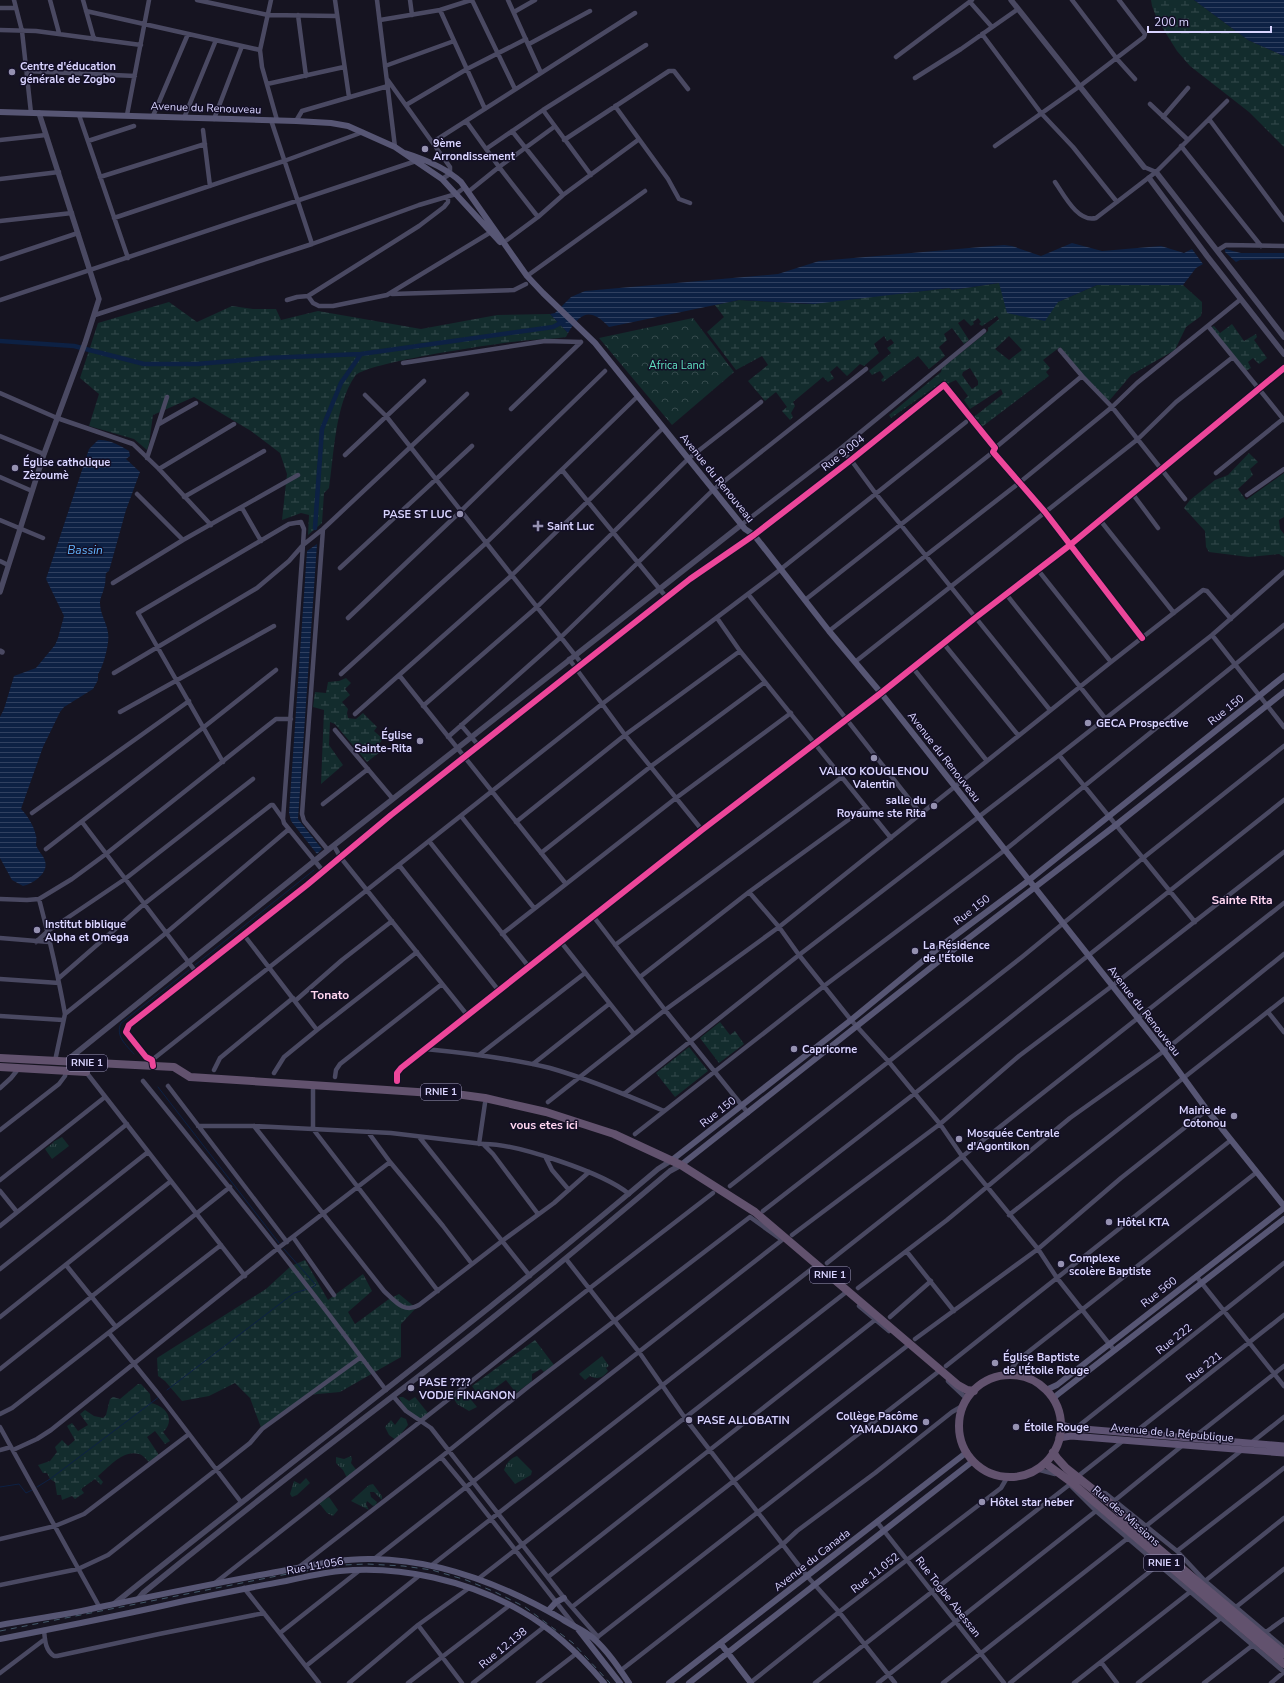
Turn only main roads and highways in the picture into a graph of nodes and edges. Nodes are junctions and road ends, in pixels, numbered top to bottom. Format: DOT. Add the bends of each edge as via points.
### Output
graph roads {
  1 [pos="0,112"];
  2 [pos="405,153"];
  3 [pos="508,250"];
  4 [pos="1284,676"];
  5 [pos="1284,692"];
  6 [pos="1028,881"];
  7 [pos="1034,888"];
  8 [pos="941,946"];
  9 [pos="948,954"];
  10 [pos="0,1058"];
  11 [pos="0,1067"];
  12 [pos="86,1072"];
  13 [pos="672,1160"];
  14 [pos="681,1165"];
  15 [pos="1284,1207"];
  16 [pos="1284,1219"];
  17 [pos="1046,1390"];
  18 [pos="974,1391"];
  19 [pos="1053,1399"];
  20 [pos="1061,1425"];
  21 [pos="1059,1438"];
  22 [pos="1284,1446"];
  23 [pos="967,1452"];
  24 [pos="1053,1452"];
  25 [pos="1284,1453"];
  26 [pos="973,1461"];
  27 [pos="1045,1463"];
  28 [pos="564,1598"];
  29 [pos="548,1611"];
  30 [pos="0,1625"];
  31 [pos="576,1627"];
  32 [pos="0,1639"];
  33 [pos="720,1644"];
  34 [pos="727,1653"];
  35 [pos="1284,1654"];
  36 [pos="1284,1664"];
  37 [pos="603,1682"];
  38 [pos="620,1683"];
  39 [pos="629,1683"];
  40 [pos="670,1683"];
  41 [pos="689,1683"];
  42 [pos="751,1683"];
  1 -- 2 [label="main road, Avenue du Renouveau" via="340,124 363,132"];
  2 -- 3 [label="main road, Avenue du Renouveau" via="442,179"];
  2 -- 3 [label="main road, Avenue du Renouveau" via="456,177"];
  3 -- 6 [label="main road, Avenue du Renouveau" via="527,276 594,343 743,527 754,535 829,631 882,693"];
  4 -- 6 [label="main road, Rue 150"];
  5 -- 7 [label="main road, Rue 150"];
  6 -- 7 [label="main road, Avenue du Renouveau"];
  6 -- 8 [label="main road, Rue 150"];
  7 -- 9 [label="main road, Rue 150"];
  7 -- 15 [label="main road, Avenue du Renouveau"];
  8 -- 9 [label="main road"];
  8 -- 13 [label="main road, Rue 150"];
  9 -- 14 [label="main road, Rue 150"];
  10 -- 13 [label="highway, RNIE 1" via="153,1063 174,1067 190,1077 435,1092 485,1098 600,1128"];
  11 -- 12 [label="highway, RNIE 1"];
  13 -- 14 [label="highway, RNIE 1"];
  14 -- 18 [label="highway, RNIE 1" via="755,1212 958,1385"];
  15 -- 17 [label="main road, Rue 560" via="1057,1385"];
  16 -- 19 [label="main road, Rue 560"];
  17 -- 18 [label="highway" via="1029,1379 1009,1376 990,1380"];
  17 -- 19 [label="highway"];
  18 -- 23 [label="highway" via="960,1417 961,1440"];
  19 -- 20 [label="highway" via="1058,1408"];
  20 -- 21 [label="highway"];
  20 -- 22 [label="main road, Avenue de la République"];
  21 -- 24 [label="highway"];
  21 -- 25 [label="main road, Avenue de la République" via="1071,1436"];
  23 -- 26 [label="highway"];
  23 -- 33 [label="main road, Avenue du Canada"];
  24 -- 27 [label="highway"];
  24 -- 35 [label="highway, Rue des Missions / RNIE 1" via="1061,1463 1167,1556"];
  26 -- 27 [label="highway" via="989,1472 1008,1476 1022,1475"];
  26 -- 34 [label="main road, Avenue du Canada"];
  27 -- 36 [label="highway, Rue des Missions / RNIE 1" via="1071,1482"];
  28 -- 29 [label="main road"];
  29 -- 30 [label="main road" via="478,1579 432,1565 374,1559 342,1561 215,1583 100,1608"];
  29 -- 31 [label="main road"];
  31 -- 38 [label="main road"];
  31 -- 39 [label="main road" via="596,1638"];
  32 -- 37 [label="main road, Rue 11.056" via="244,1588 339,1571 360,1570 438,1578 510,1605 544,1626 577,1653"];
  33 -- 34 [label="main road"];
  33 -- 40 [label="main road, Avenue du Canada"];
  34 -- 41 [label="main road, Avenue du Canada"];
  34 -- 42 [label="main road"];
}
